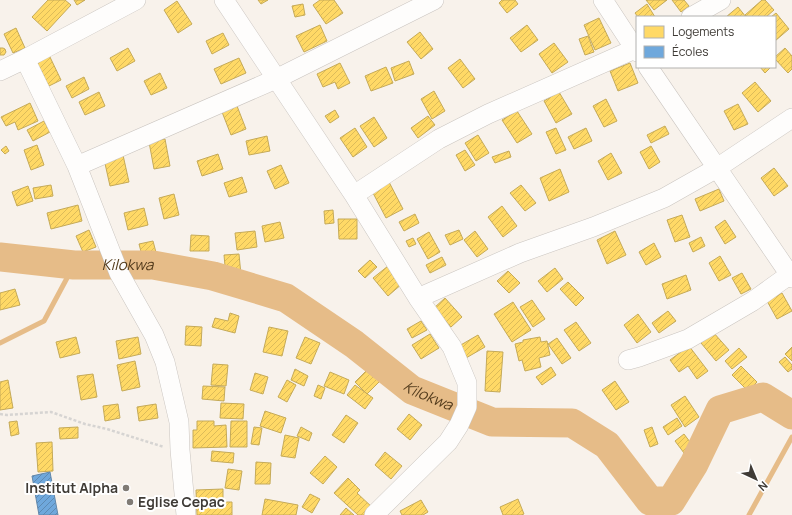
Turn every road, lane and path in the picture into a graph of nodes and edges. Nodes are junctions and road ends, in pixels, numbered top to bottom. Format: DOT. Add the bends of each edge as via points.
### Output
graph roads {
  1 [pos="136,0"];
  2 [pos="224,0"];
  3 [pos="434,0"];
  4 [pos="603,0"];
  5 [pos="722,0"];
  6 [pos="693,16"];
  7 [pos="636,49"];
  8 [pos="25,59"];
  9 [pos="649,68"];
  10 [pos="0,71"];
  11 [pos="276,79"];
  12 [pos="792,118"];
  13 [pos="77,166"];
  14 [pos="717,168"];
  15 [pos="354,195"];
  16 [pos="791,275"];
  17 [pos="418,298"];
  18 [pos="628,360"];
  19 [pos="0,414"];
  20 [pos="180,450"];
  21 [pos="186,515"];
  22 [pos="374,515"];
  1 -- 8 [label="street"];
  2 -- 11 [label="street"];
  3 -- 11 [label="street"];
  4 -- 7 [label="street"];
  5 -- 6 [label="street"];
  7 -- 15 [label="street" via="488,114 439,139"];
  8 -- 10 [label="street"];
  8 -- 13 [label="street"];
  9 -- 14 [label="street"];
  11 -- 13 [label="street"];
  11 -- 15 [label="street"];
  12 -- 14 [label="street"];
  13 -- 20 [label="street" via="116,265 154,335 165,362 179,422"];
  14 -- 16 [label="street"];
  14 -- 17 [label="street" via="664,198 520,253"];
  15 -- 17 [label="street"];
  16 -- 18 [label="street" via="688,339"];
  17 -- 22 [label="street" via="452,347 467,382 467,407 448,442"];
  19 -- 20 [label="path" via="51,412"];
  20 -- 21 [label="street"];
}
